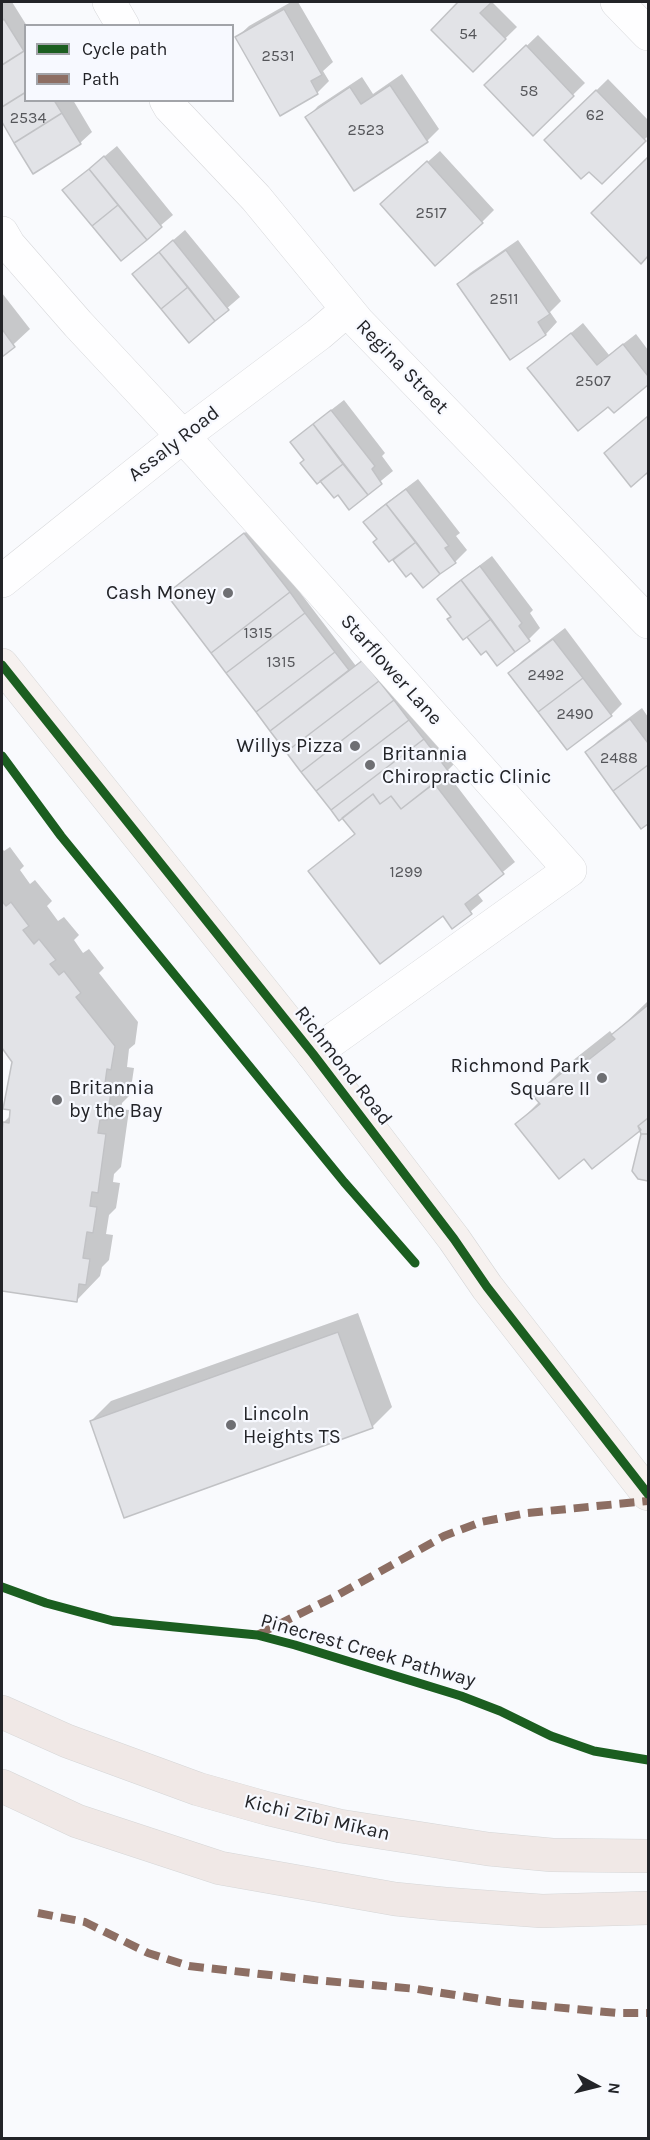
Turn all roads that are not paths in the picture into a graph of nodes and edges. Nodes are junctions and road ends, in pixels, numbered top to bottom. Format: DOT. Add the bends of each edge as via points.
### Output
graph roads {
  1 [pos="109,2"];
  2 [pos="617,2"];
  3 [pos="122,24"];
  4 [pos="648,34"];
  5 [pos="167,102"];
  6 [pos="2,234"];
  7 [pos="347,310"];
  8 [pos="182,437"];
  9 [pos="2,581"];
  10 [pos="648,622"];
  11 [pos="2,665"];
  12 [pos="313,1054"];
  13 [pos="648,1494"];
  14 [pos="2,1712"];
  15 [pos="2,1786"];
  16 [pos="648,1856"];
  17 [pos="648,1908"];
  1 -- 3 [label="street"];
  2 -- 4 [label="street"];
  5 -- 7 [label="street, Regina Street" via="256,198"];
  6 -- 8 [label="street, Starflower Lane"];
  7 -- 8 [label="street, Assaly Road"];
  7 -- 10 [label="street, Regina Street"];
  8 -- 9 [label="street, Assaly Road"];
  8 -- 12 [label="street, Starflower Lane" via="570,870"];
  11 -- 12 [label="main road, Richmond Road"];
  12 -- 13 [label="main road, Richmond Road"];
  14 -- 16 [label="highway, Kichi Zībī Mīkan" via="67,1742 198,1789 340,1826 488,1849 573,1856"];
  15 -- 17 [label="highway" via="77,1821 220,1868 394,1899 445,1904 542,1911"];
}
